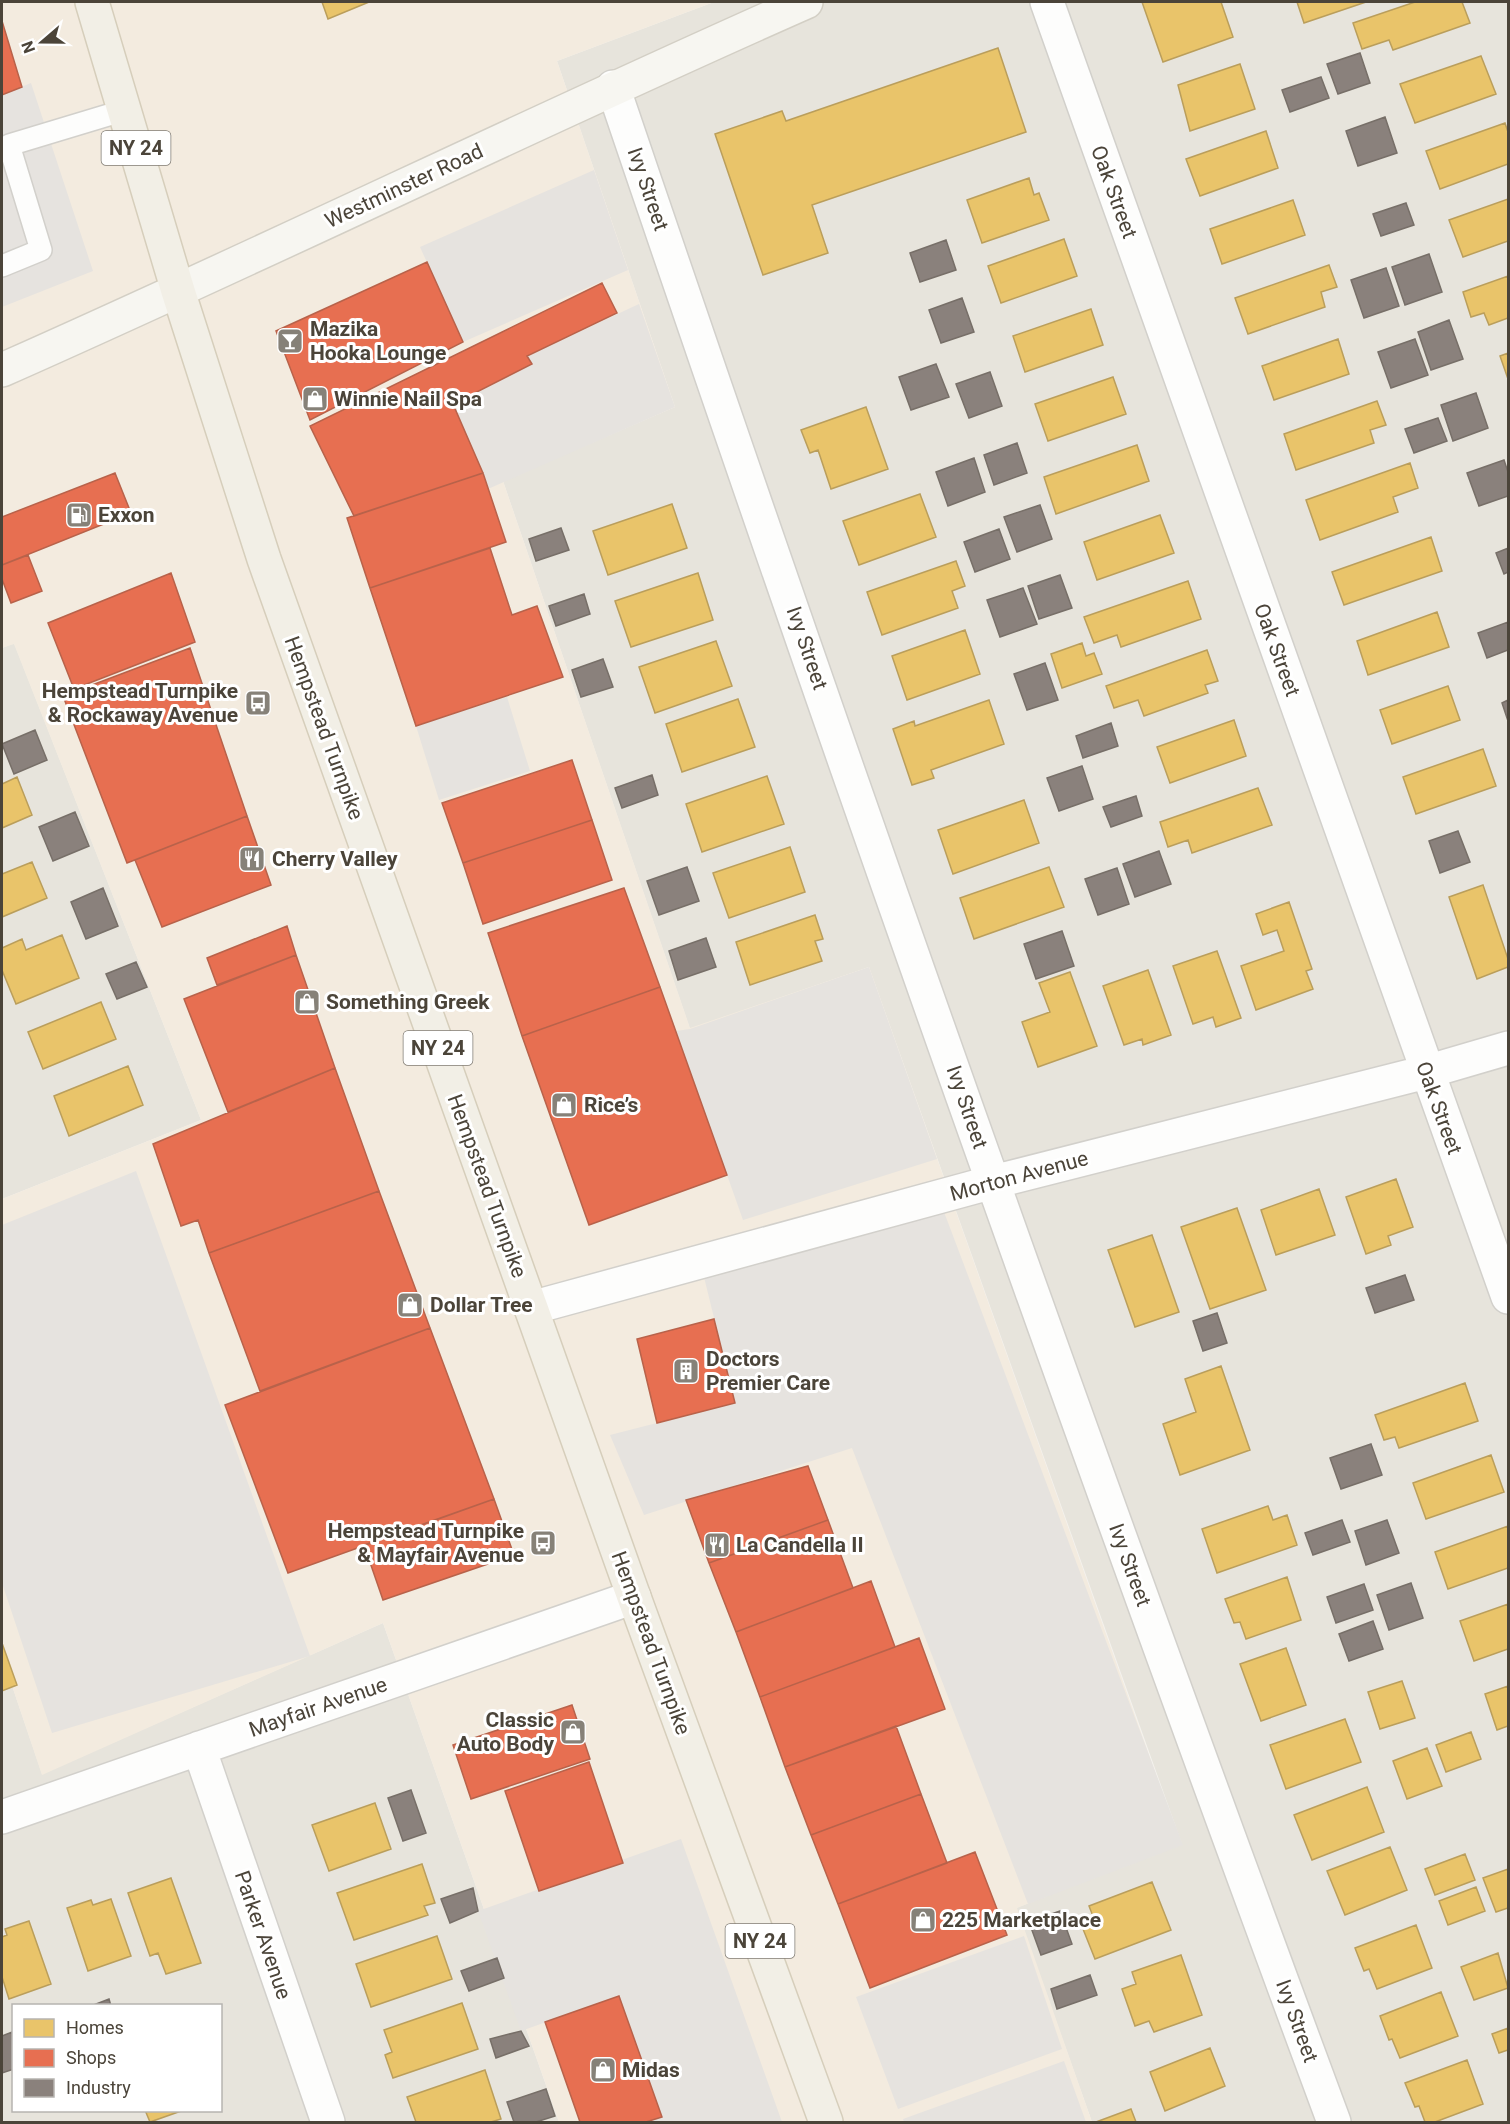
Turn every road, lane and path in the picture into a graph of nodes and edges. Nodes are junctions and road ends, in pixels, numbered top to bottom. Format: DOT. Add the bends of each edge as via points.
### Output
graph roads {
  1 [pos="92,2"];
  2 [pos="806,2"];
  3 [pos="1047,2"];
  4 [pos="613,87"];
  5 [pos="125,110"];
  6 [pos="2,266"];
  7 [pos="178,291"];
  8 [pos="2,370"];
  9 [pos="1509,1048"];
  10 [pos="1426,1072"];
  11 [pos="993,1182"];
  12 [pos="1509,1297"];
  13 [pos="531,1308"];
  14 [pos="634,1597"];
  15 [pos="199,1748"];
  16 [pos="2,1817"];
  17 [pos="328,2122"];
  18 [pos="826,2122"];
  19 [pos="1335,2122"];
  1 -- 5 [label="main road, Hempstead Turnpike / NY 24"];
  2 -- 4 [label="main road, Westminster Road"];
  3 -- 10 [label="street, Oak Street"];
  4 -- 7 [label="main road, Westminster Road"];
  4 -- 11 [label="street, Ivy Street"];
  5 -- 6 [label="lane" via="9,145 41,250"];
  5 -- 7 [label="main road, Hempstead Turnpike / NY 24"];
  7 -- 8 [label="main road, Westminster Road"];
  7 -- 13 [label="main road, Hempstead Turnpike / NY 24" via="264,559"];
  9 -- 10 [label="street, Morton Avenue"];
  10 -- 11 [label="street, Morton Avenue"];
  10 -- 12 [label="street, Oak Street"];
  11 -- 13 [label="street, Morton Avenue"];
  11 -- 19 [label="street, Ivy Street" via="1183,1714"];
  13 -- 14 [label="main road, Hempstead Turnpike / NY 24"];
  14 -- 15 [label="street, Mayfair Avenue"];
  14 -- 18 [label="main road, Hempstead Turnpike / NY 24"];
  15 -- 16 [label="street, Mayfair Avenue"];
  15 -- 17 [label="street, Parker Avenue"];
}
